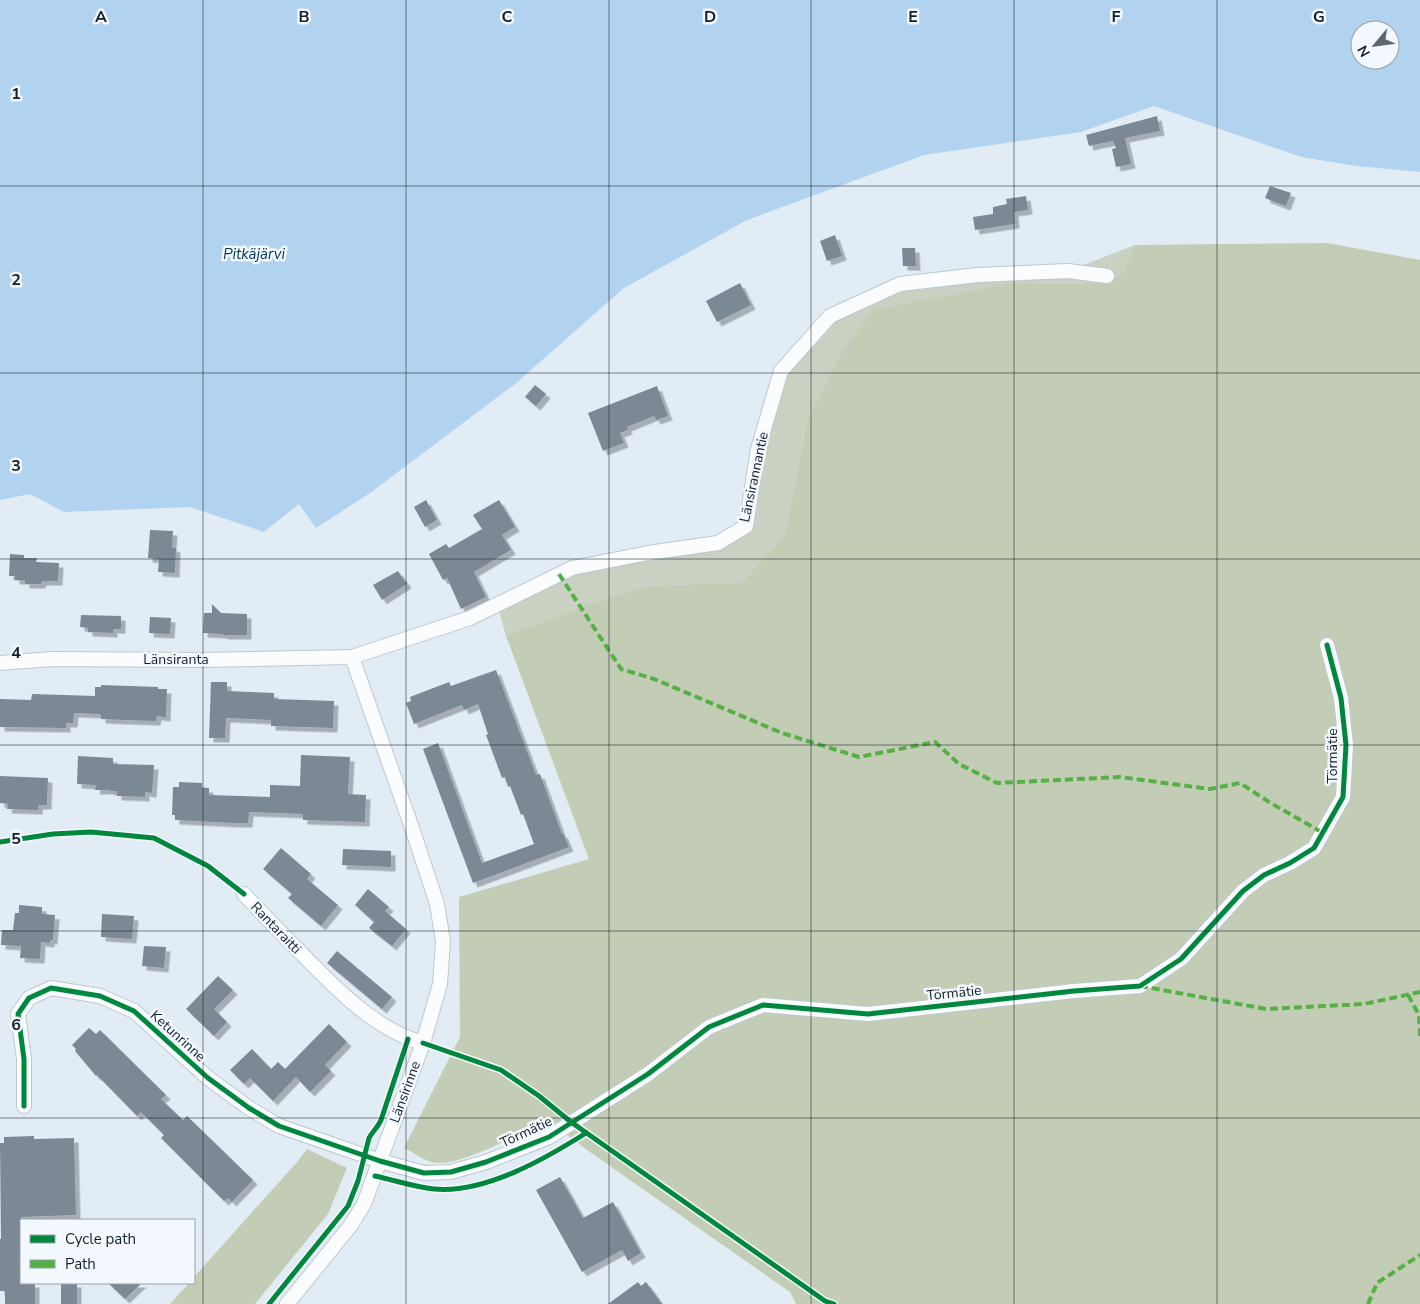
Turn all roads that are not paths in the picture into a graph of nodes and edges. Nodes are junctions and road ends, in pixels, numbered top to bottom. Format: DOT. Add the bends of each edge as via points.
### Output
graph roads {
  1 [pos="1107,276"];
  2 [pos="1327,645"];
  3 [pos="352,657"];
  4 [pos="0,663"];
  5 [pos="244,894"];
  6 [pos="423,1043"];
  7 [pos="24,1106"];
  8 [pos="380,1161"];
  9 [pos="287,1304"];
  1 -- 3 [label="street, Länsirannantie" via="1068,271 900,284 830,316 781,371 758,449 746,526 718,543 572,568 470,618"];
  2 -- 8 [label="street, Törmätie" via="1341,698 1346,745 1343,798 1314,848 1242,891 1181,959 1140,986 868,1014 763,1005 708,1028 648,1074 549,1137 451,1172 424,1173"];
  3 -- 4 [label="street, Länsiranta" via="52,659"];
  3 -- 6 [label="street, Länsirinne" via="437,904 443,941 440,984"];
  5 -- 6 [label="street, Rantaraitti" via="333,986 377,1022 408,1039"];
  6 -- 8 [label="street, Länsirinne"];
  7 -- 8 [label="street, Ketunrinne" via="24,1058 18,1014 29,998 51,988 59,989 100,996 134,1010 208,1078 249,1108 279,1126"];
  8 -- 9 [label="street, Länsirinne" via="364,1204 351,1225"];
}
